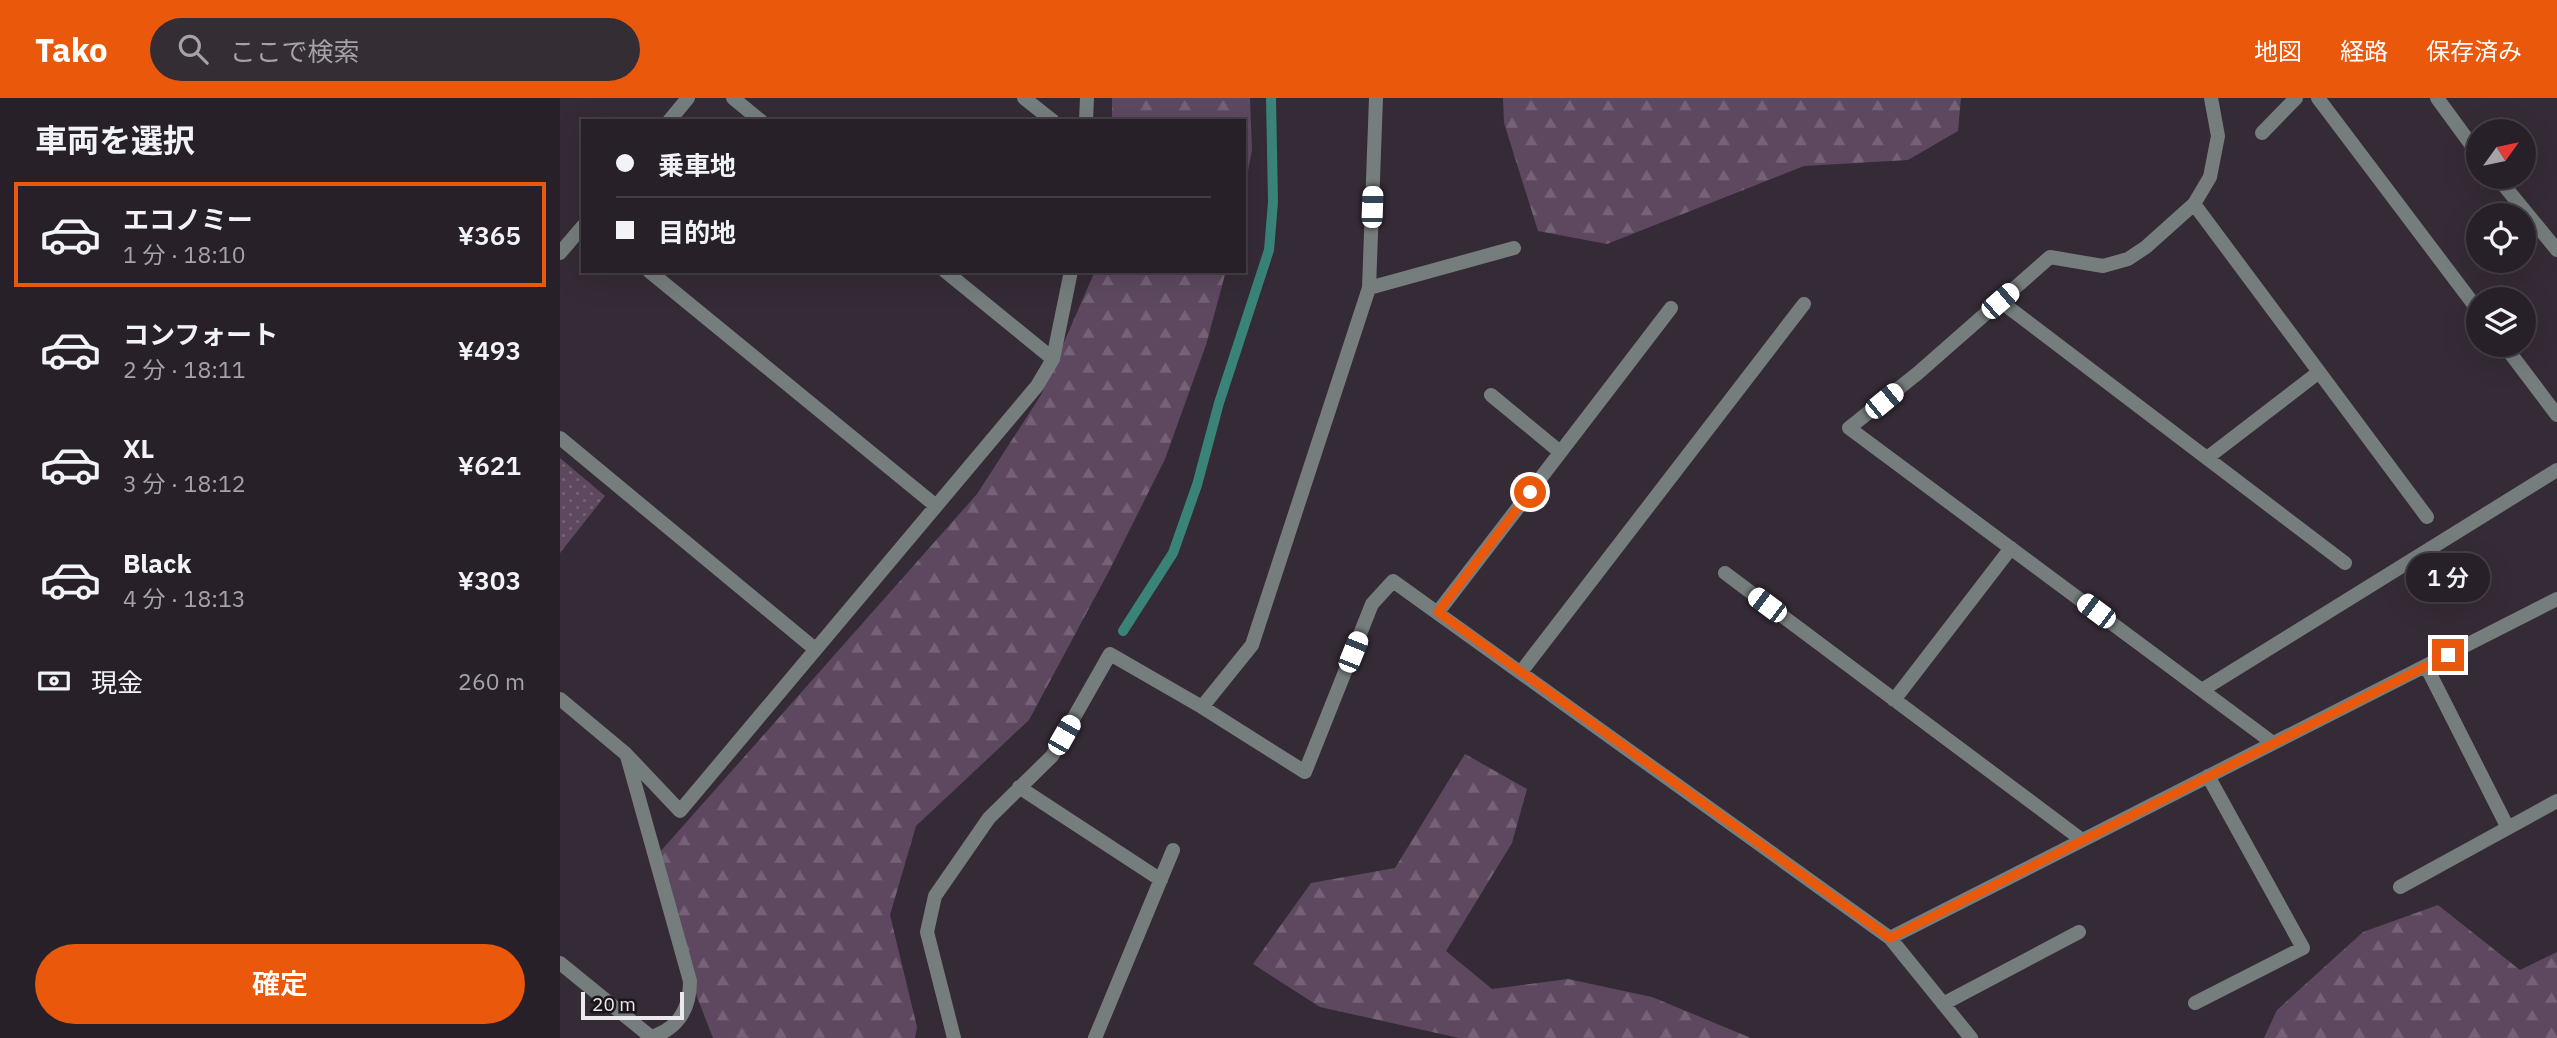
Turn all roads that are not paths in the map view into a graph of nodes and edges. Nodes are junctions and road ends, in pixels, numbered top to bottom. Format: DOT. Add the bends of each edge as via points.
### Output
graph roads {
  1 [pos="688,98"];
  2 [pos="733,98"];
  3 [pos="1024,98"];
  4 [pos="1087,98"];
  5 [pos="1376,98"];
  6 [pos="2210,98"];
  7 [pos="2296,98"];
  8 [pos="2318,98"];
  9 [pos="2437,98"];
  10 [pos="671,119"];
  11 [pos="759,119"];
  12 [pos="1050,119"];
  13 [pos="1086,119"];
  14 [pos="2262,133"];
  15 [pos="2466,138"];
  16 [pos="2507,189"];
  17 [pos="2194,204"];
  18 [pos="581,228"];
  19 [pos="1514,248"];
  20 [pos="2557,250"];
  21 [pos="560,253"];
  22 [pos="651,273"];
  23 [pos="947,273"];
  24 [pos="1071,273"];
  25 [pos="1368,288"];
  26 [pos="2466,294"];
  27 [pos="2000,301"];
  28 [pos="1804,304"];
  29 [pos="1671,308"];
  30 [pos="2513,357"];
  31 [pos="1053,359"];
  32 [pos="2319,372"];
  33 [pos="1491,396"];
  34 [pos="2557,415"];
  35 [pos="560,438"];
  36 [pos="1560,452"];
  37 [pos="2207,458"];
  38 [pos="2557,470"];
  39 [pos="936,506"];
  40 [pos="2427,517"];
  41 [pos="2011,548"];
  42 [pos="2345,563"];
  43 [pos="1725,573"];
  44 [pos="2557,599"];
  45 [pos="1438,612"];
  46 [pos="815,649"];
  47 [pos="2426,666"];
  48 [pos="1521,672"];
  49 [pos="2202,690"];
  50 [pos="560,699"];
  51 [pos="1894,699"];
  52 [pos="1202,707"];
  53 [pos="2273,743"];
  54 [pos="626,754"];
  55 [pos="2208,776"];
  56 [pos="1019,787"];
  57 [pos="2557,801"];
  58 [pos="2508,828"];
  59 [pos="2082,840"];
  60 [pos="1172,850"];
  61 [pos="1161,880"];
  62 [pos="2400,887"];
  63 [pos="2079,932"];
  64 [pos="1890,938"];
  65 [pos="560,963"];
  66 [pos="2195,1003"];
  67 [pos="1943,1004"];
  68 [pos="649,1037"];
  69 [pos="954,1038"];
  70 [pos="1095,1038"];
  71 [pos="1970,1038"];
  1 -- 10 [label="street"];
  2 -- 11 [label="street"];
  3 -- 12 [label="street"];
  4 -- 13 [label="street"];
  5 -- 25 [label="street"];
  6 -- 17 [label="street" via="2218,136 2210,177"];
  7 -- 14 [label="street"];
  8 -- 26 [label="street"];
  9 -- 15 [label="street"];
  16 -- 20 [label="street"];
  17 -- 27 [label="street" via="2128,259 2103,266 2050,257"];
  17 -- 32 [label="street"];
  18 -- 21 [label="street"];
  19 -- 25 [label="street"];
  22 -- 39 [label="street"];
  23 -- 31 [label="street"];
  24 -- 31 [label="street"];
  25 -- 52 [label="street" via="1252,645"];
  27 -- 37 [label="street"];
  27 -- 41 [label="street" via="1849,428"];
  28 -- 48 [label="street"];
  29 -- 36 [label="street"];
  30 -- 34 [label="street"];
  31 -- 39 [label="street" via="1037,386"];
  32 -- 37 [label="street"];
  32 -- 40 [label="street"];
  33 -- 36 [label="street"];
  35 -- 46 [label="street"];
  36 -- 45 [label="street"];
  37 -- 42 [label="street"];
  38 -- 49 [label="street"];
  39 -- 46 [label="street"];
  41 -- 49 [label="street"];
  41 -- 51 [label="street"];
  43 -- 51 [label="street"];
  44 -- 47 [label="street"];
  45 -- 48 [label="street"];
  45 -- 52 [label="street" via="1393,581 1372,604 1305,772"];
  46 -- 54 [label="street" via="680,811"];
  47 -- 53 [label="street"];
  47 -- 58 [label="street"];
  48 -- 64 [label="street"];
  49 -- 53 [label="street"];
  50 -- 54 [label="street"];
  51 -- 59 [label="street"];
  52 -- 56 [label="street" via="1110,654 1052,756"];
  53 -- 55 [label="street"];
  54 -- 68 [label="street" via="690,981 690,999 682,1016"];
  55 -- 59 [label="street"];
  55 -- 66 [label="street" via="2303,948"];
  56 -- 61 [label="street"];
  56 -- 69 [label="street" via="989,818 935,896 927,932"];
  57 -- 58 [label="street"];
  58 -- 62 [label="street"];
  59 -- 64 [label="street"];
  60 -- 61 [label="street"];
  61 -- 70 [label="street"];
  63 -- 67 [label="street"];
  64 -- 67 [label="street"];
  65 -- 68 [label="street"];
  67 -- 71 [label="street"];
}
